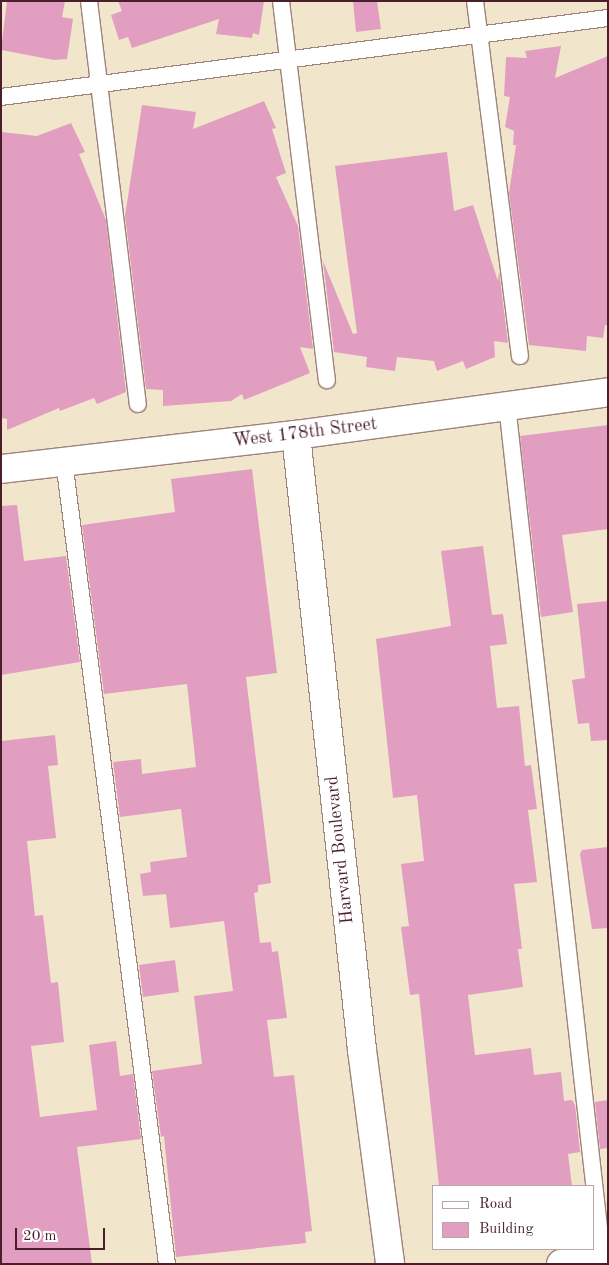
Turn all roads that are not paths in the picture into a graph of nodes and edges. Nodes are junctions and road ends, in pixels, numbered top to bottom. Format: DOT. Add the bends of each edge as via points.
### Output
graph roads {
  1 [pos="89,1"];
  2 [pos="281,1"];
  3 [pos="475,1"];
  4 [pos="608,18"];
  5 [pos="479,34"];
  6 [pos="288,59"];
  7 [pos="99,84"];
  8 [pos="1,97"];
  9 [pos="520,356"];
  10 [pos="328,380"];
  11 [pos="608,392"];
  12 [pos="138,404"];
  13 [pos="507,405"];
  14 [pos="296,435"];
  15 [pos="64,461"];
  16 [pos="1,469"];
  17 [pos="605,1260"];
  18 [pos="166,1264"];
  19 [pos="390,1264"];
  20 [pos="561,1264"];
  1 -- 7 [label="lane"];
  2 -- 6 [label="lane"];
  3 -- 5 [label="lane"];
  4 -- 5 [label="lane"];
  5 -- 6 [label="lane"];
  5 -- 9 [label="lane"];
  6 -- 7 [label="lane"];
  6 -- 10 [label="lane"];
  7 -- 8 [label="lane"];
  7 -- 12 [label="lane"];
  11 -- 13 [label="street, West 178th Street"];
  13 -- 14 [label="street, West 178th Street"];
  13 -- 17 [label="lane"];
  14 -- 15 [label="street, West 178th Street"];
  14 -- 19 [label="street, Harvard Boulevard" via="361,1040"];
  15 -- 16 [label="street, West 178th Street"];
  15 -- 18 [label="lane"];
  17 -- 20 [label="street"];
}
